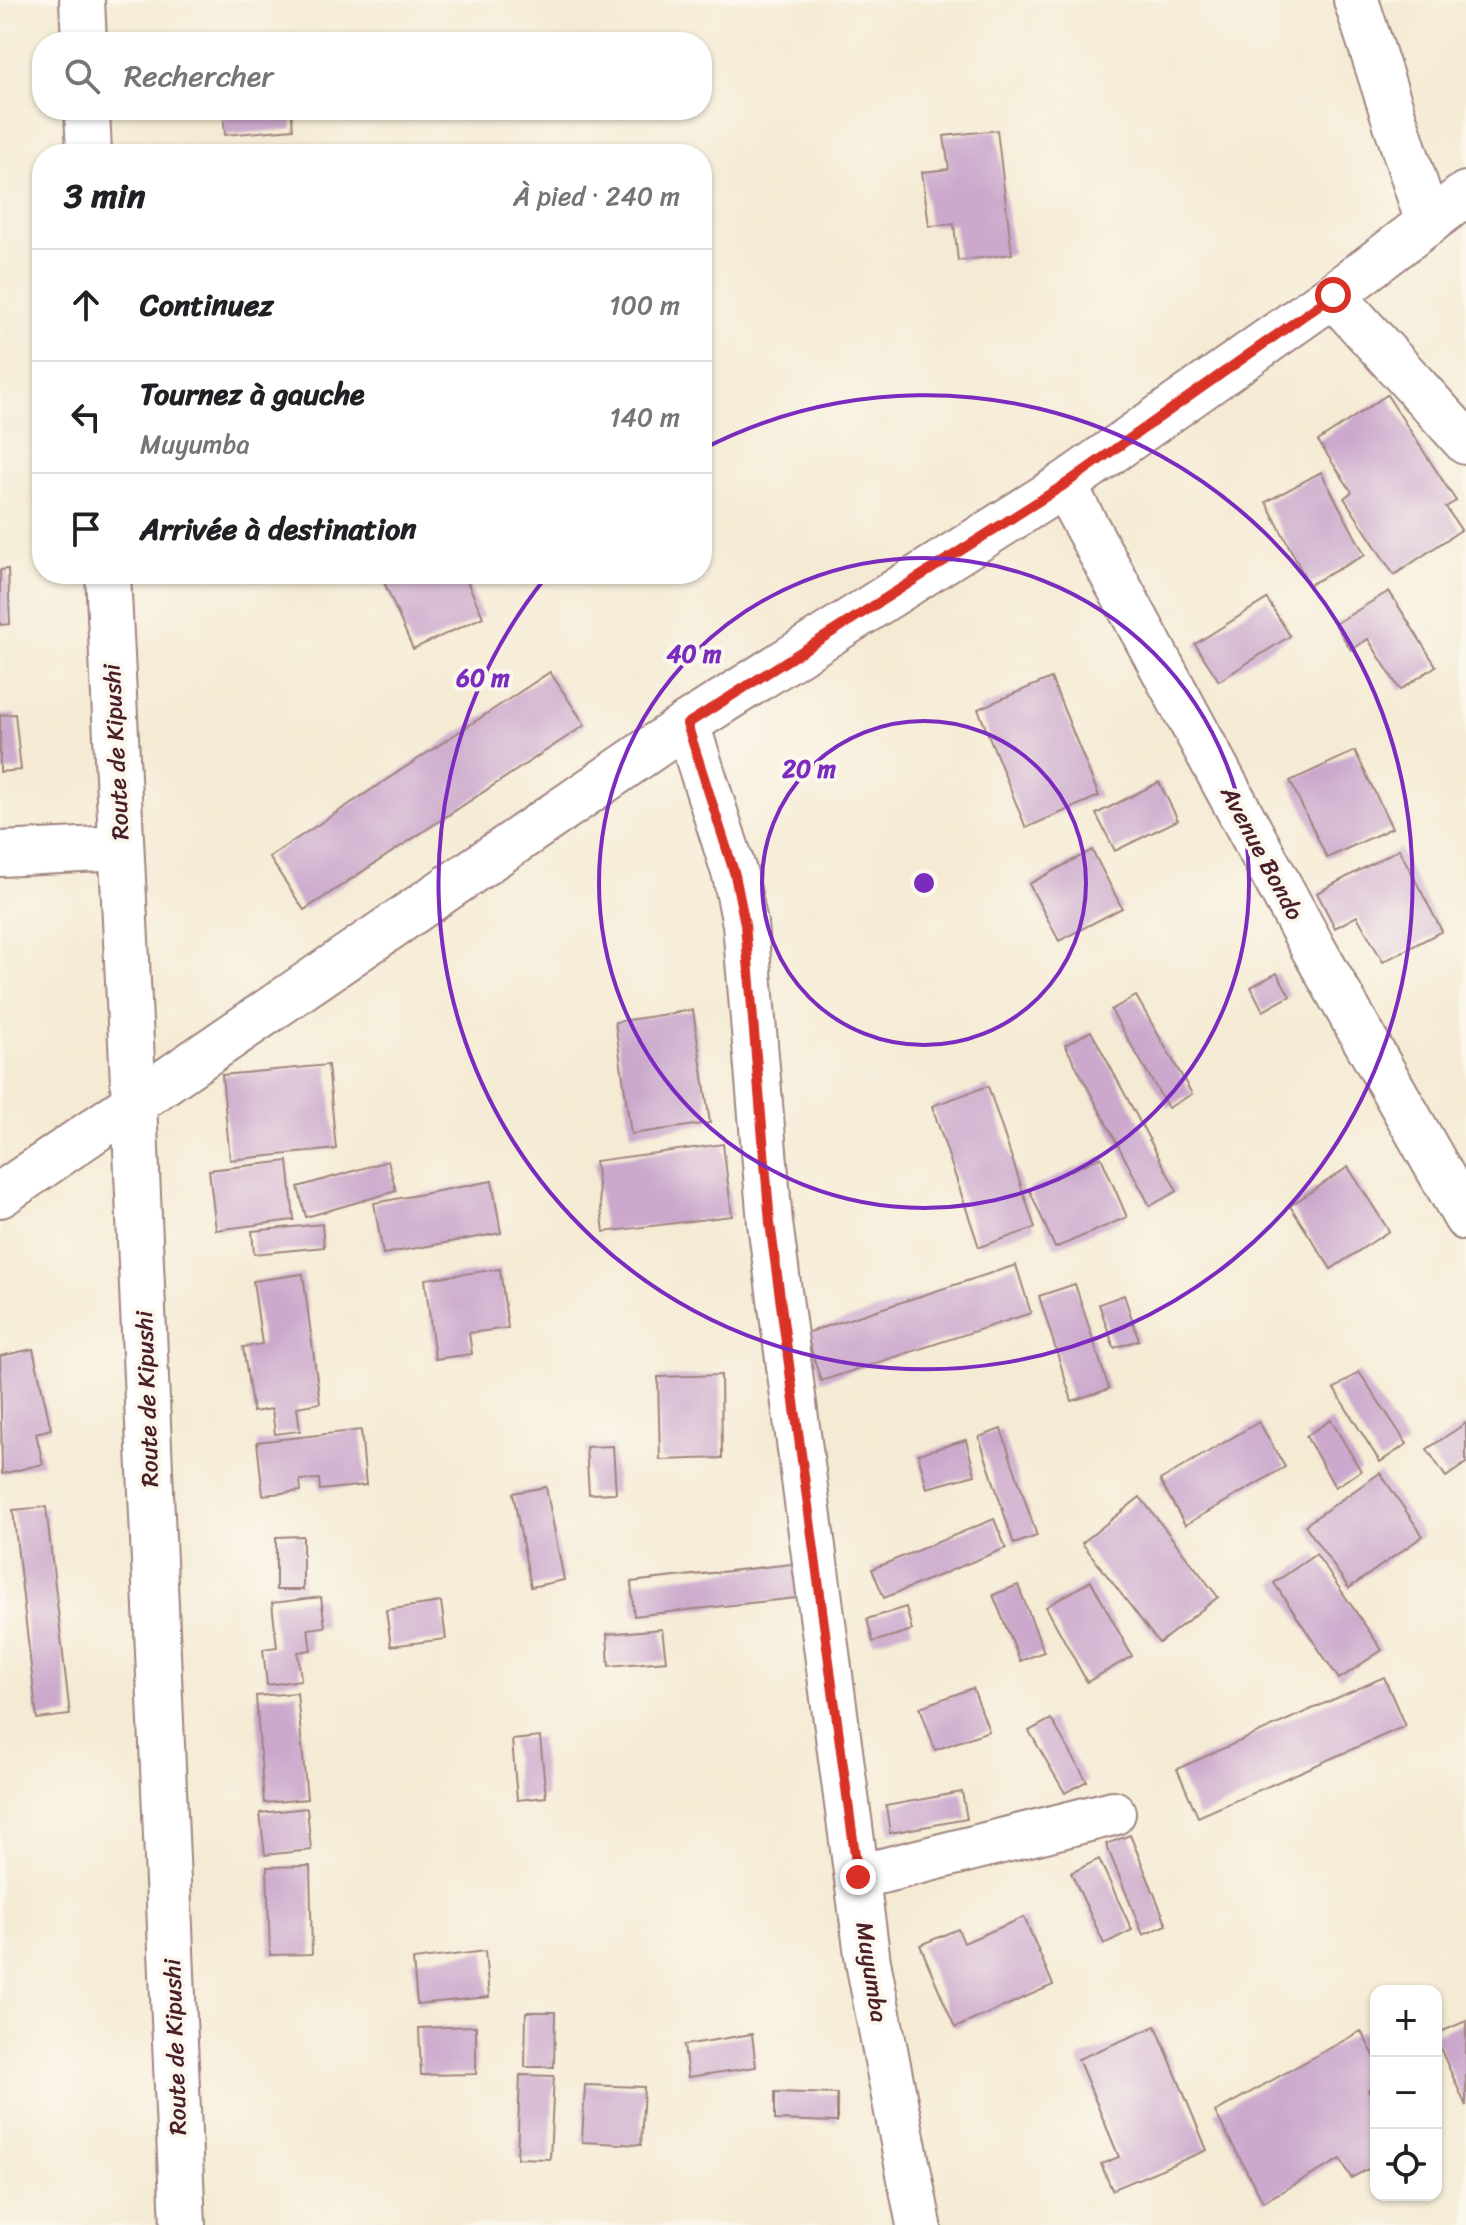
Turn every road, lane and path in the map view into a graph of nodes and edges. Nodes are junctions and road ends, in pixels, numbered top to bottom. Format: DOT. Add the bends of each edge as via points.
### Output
graph roads {
  1 [pos="82,0"];
  2 [pos="1356,0"];
  3 [pos="84,32"];
  4 [pos="87,120"];
  5 [pos="89,144"];
  6 [pos="1466,194"];
  7 [pos="1428,223"];
  8 [pos="1333,295"];
  9 [pos="1466,442"];
  10 [pos="1064,485"];
  11 [pos="108,584"];
  12 [pos="687,724"];
  13 [pos="121,848"];
  14 [pos="0,854"];
  15 [pos="134,1103"];
  16 [pos="0,1195"];
  17 [pos="1466,1218"];
  18 [pos="1113,1813"];
  19 [pos="858,1877"];
  20 [pos="183,2225"];
  21 [pos="919,2225"];
  1 -- 3 [label="street"];
  2 -- 7 [label="street"];
  4 -- 5 [label="street"];
  6 -- 7 [label="street"];
  7 -- 8 [label="street"];
  8 -- 9 [label="street"];
  8 -- 10 [label="street"];
  10 -- 12 [label="street"];
  10 -- 17 [label="street, Avenue Bondo" via="1313,948"];
  11 -- 13 [label="street, Route de Kipushi"];
  12 -- 15 [label="street"];
  12 -- 19 [label="street, Muyumba" via="735,875 745,924 770,1223"];
  13 -- 14 [label="street"];
  13 -- 15 [label="street, Route de Kipushi"];
  15 -- 16 [label="street"];
  15 -- 20 [label="street, Route de Kipushi"];
  18 -- 19 [label="street"];
  19 -- 21 [label="street, Muyumba" via="868,1962"];
}
